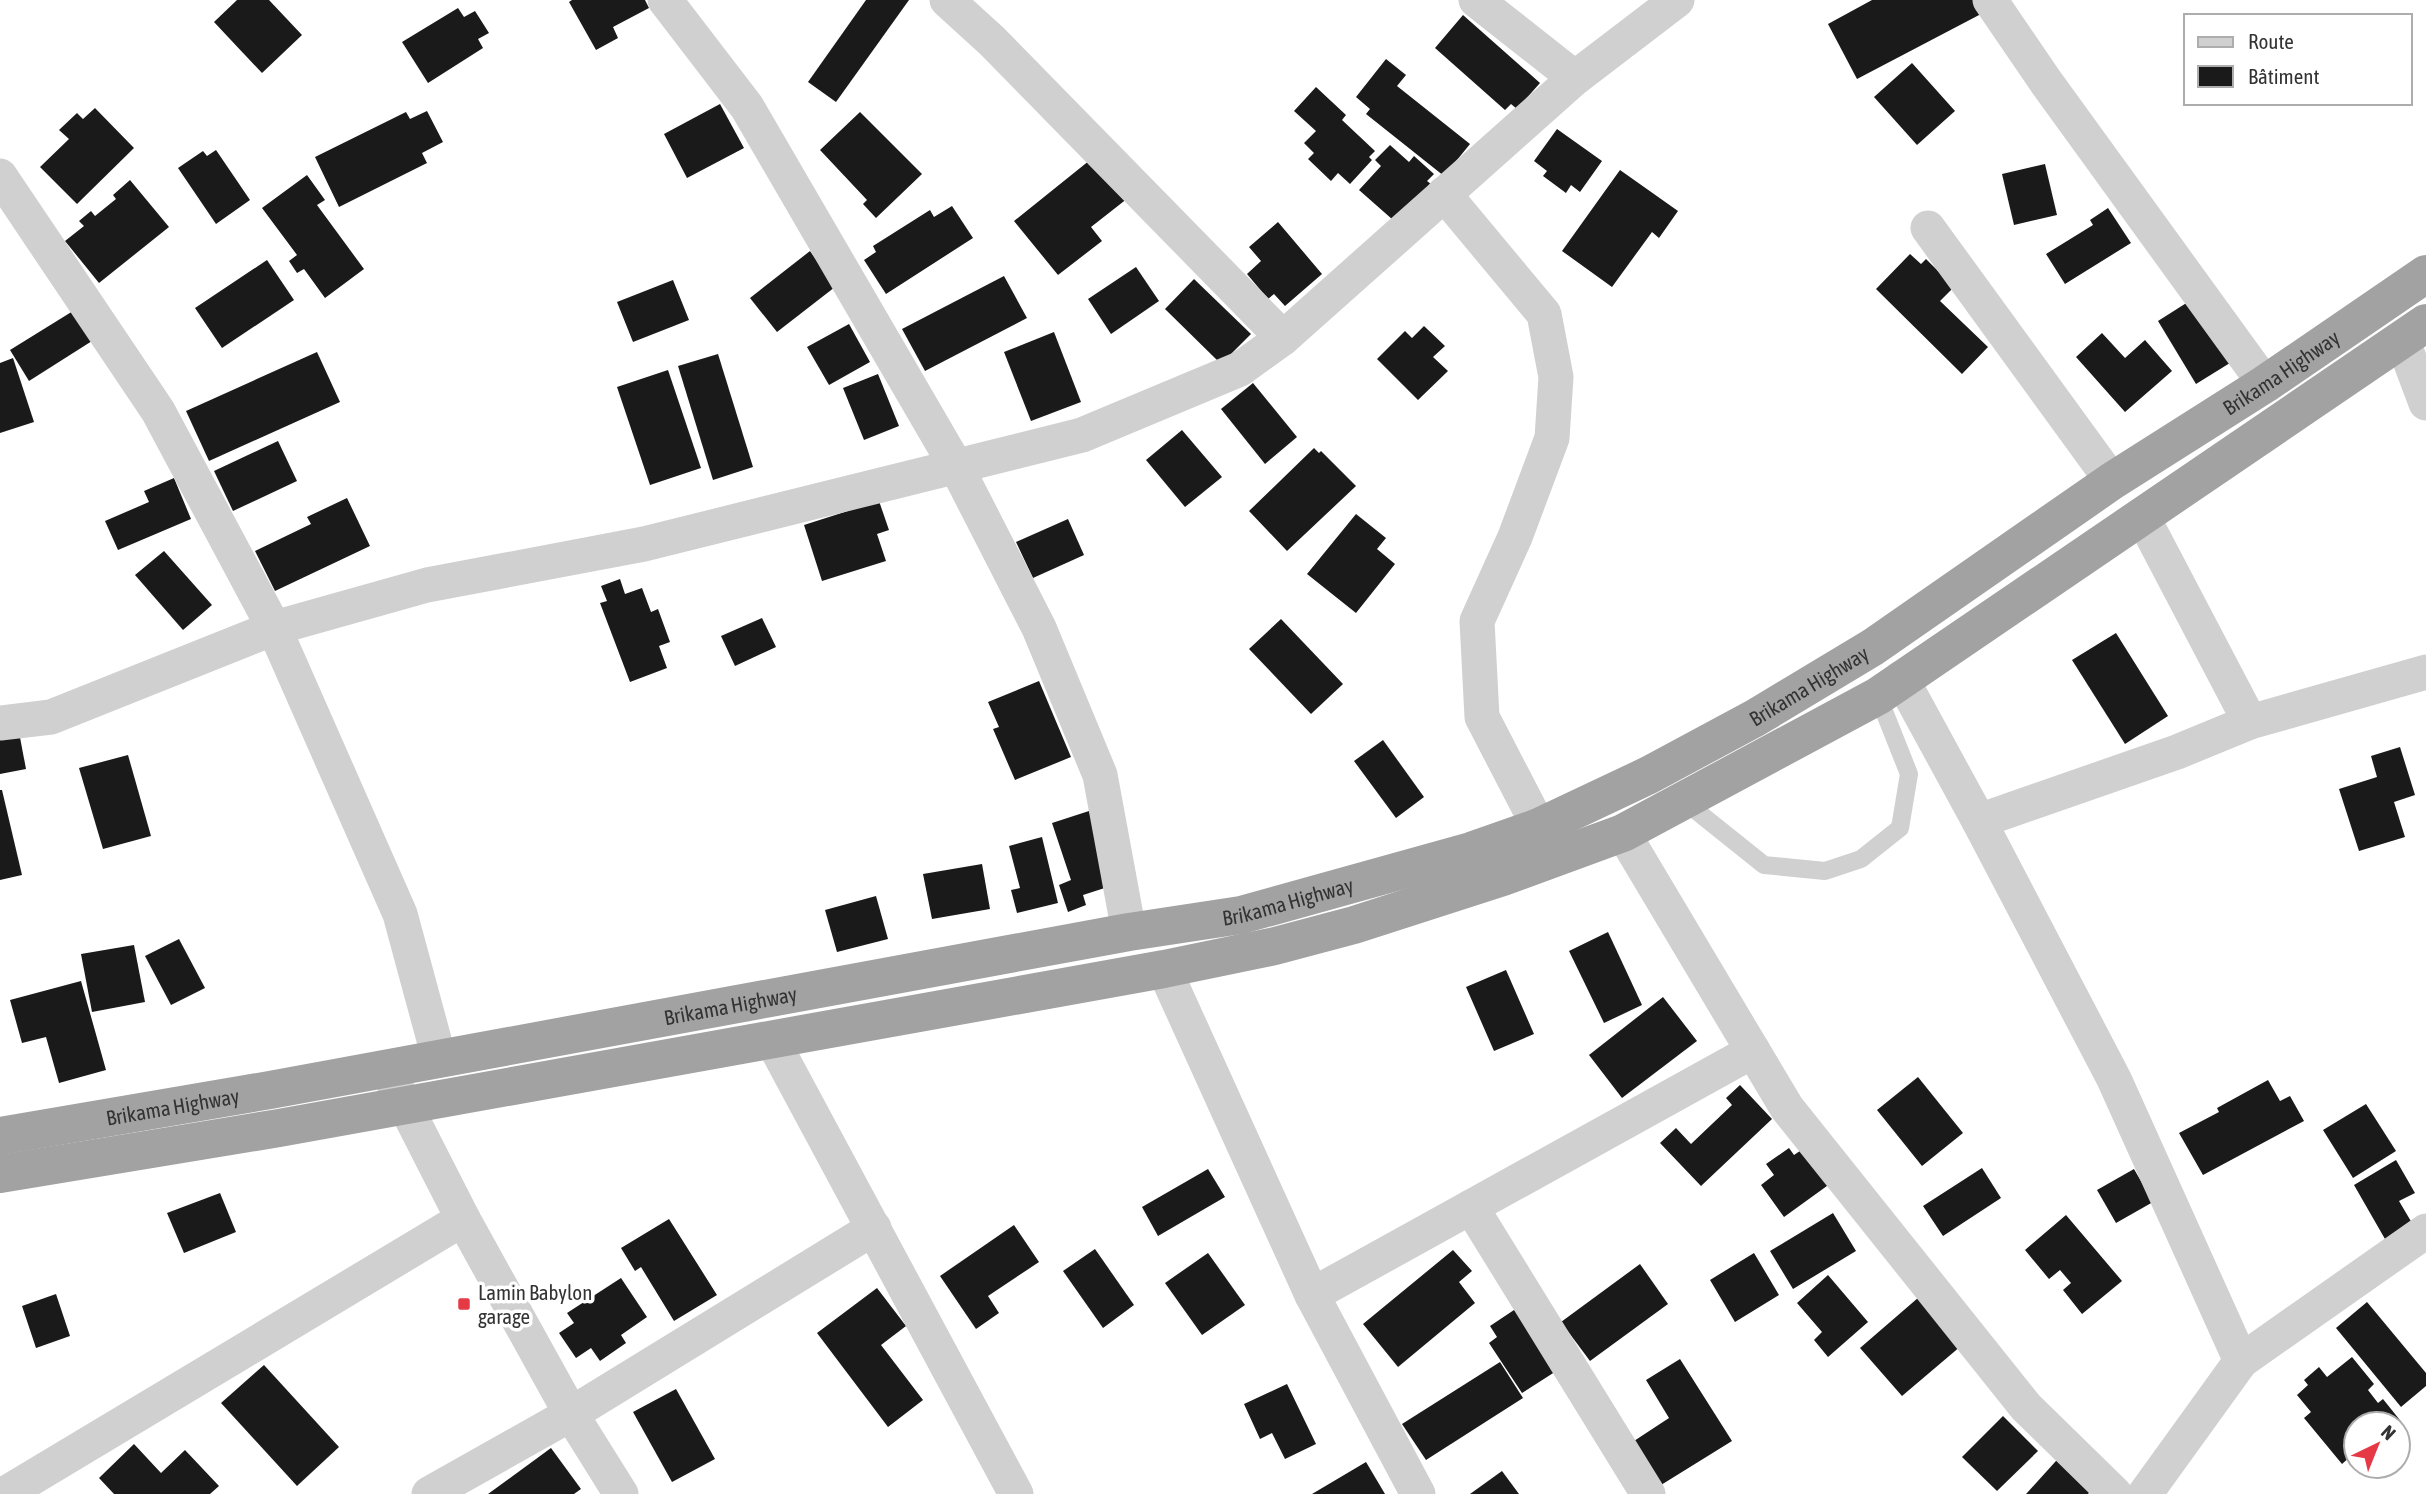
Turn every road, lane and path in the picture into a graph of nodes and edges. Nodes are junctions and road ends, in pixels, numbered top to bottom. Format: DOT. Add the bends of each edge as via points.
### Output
graph roads {
  1 [pos="665,0"];
  2 [pos="947,0"];
  3 [pos="1476,0"];
  4 [pos="1677,0"];
  5 [pos="1990,0"];
  6 [pos="1575,78"];
  7 [pos="0,176"];
  8 [pos="1444,194"];
  9 [pos="1928,228"];
  10 [pos="2426,274"];
  11 [pos="2414,331"];
  12 [pos="1283,338"];
  13 [pos="2265,384"];
  14 [pos="2426,403"];
  15 [pos="957,468"];
  16 [pos="2112,481"];
  17 [pos="2142,516"];
  18 [pos="274,628"];
  19 [pos="2426,672"];
  20 [pos="1889,687"];
  21 [pos="2250,722"];
  22 [pos="0,723"];
  23 [pos="1684,801"];
  24 [pos="1979,821"];
  25 [pos="1539,827"];
  26 [pos="1623,833"];
  27 [pos="1129,932"];
  28 [pos="1164,969"];
  29 [pos="772,1040"];
  30 [pos="1753,1051"];
  31 [pos="439,1058"];
  32 [pos="386,1068"];
  33 [pos="270,1090"];
  34 [pos="405,1105"];
  35 [pos="279,1128"];
  36 [pos="0,1136"];
  37 [pos="0,1174"];
  38 [pos="1471,1207"];
  39 [pos="463,1219"];
  40 [pos="874,1228"];
  41 [pos="2426,1231"];
  42 [pos="1312,1295"];
  43 [pos="2241,1361"];
  44 [pos="571,1414"];
  45 [pos="5,1494"];
  46 [pos="429,1494"];
  47 [pos="621,1494"];
  48 [pos="1016,1494"];
  49 [pos="1418,1494"];
  50 [pos="1648,1494"];
  51 [pos="2115,1494"];
  52 [pos="2145,1494"];
  1 -- 15 [label="street" via="747,107"];
  2 -- 12 [label="street"];
  3 -- 6 [label="street"];
  4 -- 6 [label="street"];
  5 -- 13 [label="street"];
  6 -- 8 [label="street"];
  7 -- 18 [label="street" via="158,411"];
  8 -- 12 [label="street"];
  8 -- 25 [label="street" via="1544,314 1556,377 1552,438 1477,621 1482,717"];
  9 -- 16 [label="street"];
  10 -- 13 [label="highway, Brikama Highway"];
  11 -- 14 [label="street"];
  11 -- 17 [label="highway, Brikama Highway"];
  12 -- 15 [label="street" via="1240,369 1082,435"];
  13 -- 16 [label="highway, Brikama Highway"];
  15 -- 18 [label="street" via="644,544 427,585"];
  15 -- 27 [label="street" via="1039,628 1100,775"];
  16 -- 25 [label="highway, Brikama Highway" via="1872,647 1755,718"];
  17 -- 20 [label="highway, Brikama Highway"];
  17 -- 21 [label="street"];
  18 -- 22 [label="street" via="51,717"];
  18 -- 31 [label="street" via="400,914"];
  19 -- 21 [label="street"];
  20 -- 23 [label="highway, Brikama Highway"];
  20 -- 23 [label="lane" via="1909,774 1900,828 1861,859 1825,871 1763,865"];
  20 -- 24 [label="street"];
  21 -- 24 [label="street"];
  23 -- 26 [label="highway, Brikama Highway"];
  24 -- 43 [label="street" via="2114,1079"];
  25 -- 27 [label="highway, Brikama Highway" via="1471,851 1241,915"];
  26 -- 28 [label="highway, Brikama Highway" via="1354,925"];
  26 -- 30 [label="street"];
  27 -- 31 [label="highway, Brikama Highway"];
  28 -- 29 [label="highway, Brikama Highway"];
  28 -- 42 [label="street"];
  29 -- 34 [label="highway, Brikama Highway"];
  29 -- 40 [label="street"];
  30 -- 38 [label="street"];
  30 -- 51 [label="street" via="1787,1108 2026,1407"];
  31 -- 32 [label="highway, Brikama Highway"];
  32 -- 33 [label="highway, Brikama Highway"];
  32 -- 34 [label="street"];
  33 -- 35 [label="highway"];
  33 -- 36 [label="highway, Brikama Highway"];
  34 -- 35 [label="highway, Brikama Highway"];
  34 -- 39 [label="street"];
  35 -- 37 [label="highway, Brikama Highway"];
  38 -- 42 [label="street"];
  38 -- 50 [label="street"];
  39 -- 44 [label="street"];
  39 -- 45 [label="street"];
  40 -- 44 [label="street"];
  40 -- 48 [label="street"];
  41 -- 43 [label="street"];
  42 -- 49 [label="street"];
  43 -- 52 [label="street"];
  44 -- 46 [label="street"];
  44 -- 47 [label="street"];
}
